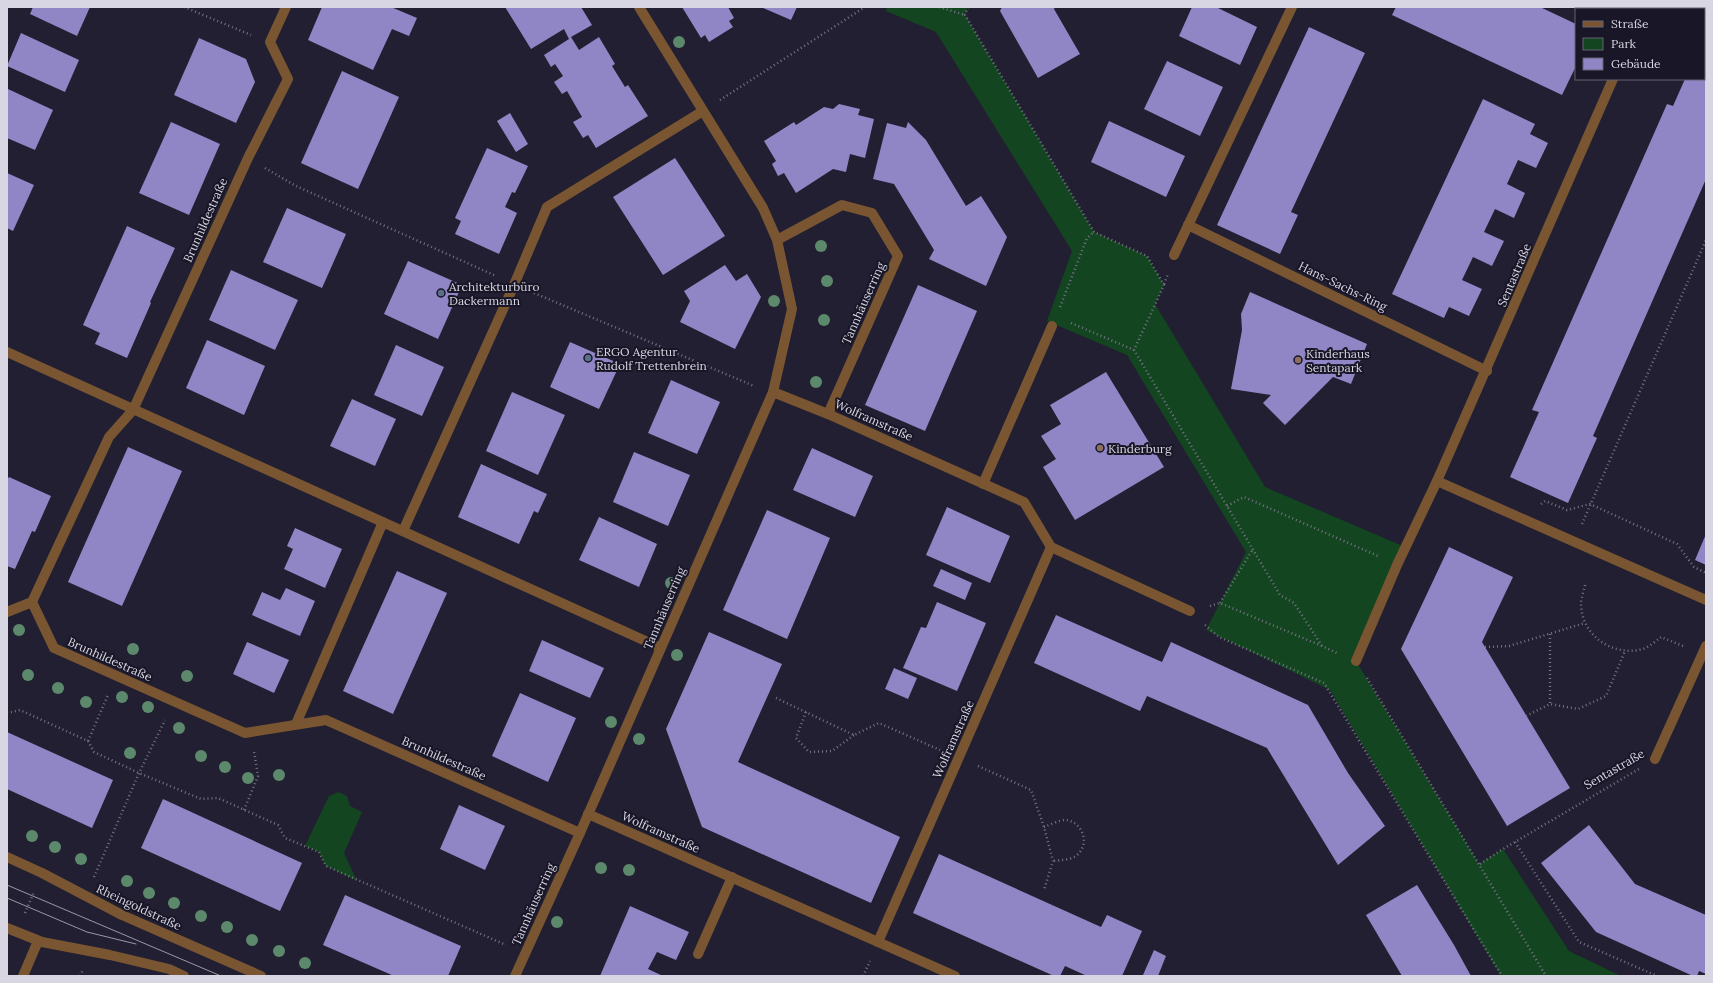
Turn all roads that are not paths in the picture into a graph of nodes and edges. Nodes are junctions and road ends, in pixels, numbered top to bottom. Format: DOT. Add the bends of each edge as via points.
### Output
graph roads {
  1 [pos="286,7"];
  2 [pos="639,7"];
  3 [pos="1292,7"];
  4 [pos="1613,80"];
  5 [pos="703,111"];
  6 [pos="1188,225"];
  7 [pos="777,240"];
  8 [pos="1174,255"];
  9 [pos="1054,321"];
  10 [pos="7,352"];
  11 [pos="1487,371"];
  12 [pos="773,392"];
  13 [pos="133,410"];
  14 [pos="828,414"];
  15 [pos="1437,481"];
  16 [pos="982,484"];
  17 [pos="383,522"];
  18 [pos="403,531"];
  19 [pos="1051,547"];
  20 [pos="1706,600"];
  21 [pos="32,602"];
  22 [pos="1190,611"];
  23 [pos="7,612"];
  24 [pos="662,648"];
  25 [pos="1704,650"];
  26 [pos="1356,661"];
  27 [pos="296,724"];
  28 [pos="1655,760"];
  29 [pos="588,814"];
  30 [pos="580,833"];
  31 [pos="7,857"];
  32 [pos="732,878"];
  33 [pos="12,930"];
  34 [pos="38,941"];
  35 [pos="878,942"];
  36 [pos="698,954"];
  37 [pos="23,976"];
  38 [pos="184,976"];
  39 [pos="261,976"];
  40 [pos="515,976"];
  41 [pos="955,976"];
  1 -- 13 [label="street, Brunhildestraße" via="270,42 288,79 248,158"];
  2 -- 5 [label="street, Tannhäuserring"];
  3 -- 6 [label="street"];
  4 -- 11 [label="street, Sentastraße"];
  5 -- 7 [label="street, Tannhäuserring" via="763,208"];
  5 -- 18 [label="street" via="547,207"];
  6 -- 8 [label="street"];
  6 -- 11 [label="street, Hans-Sachs-Ring"];
  7 -- 12 [label="street, Tannhäuserring" via="792,309"];
  7 -- 14 [label="street, Tannhäuserring" via="842,205 872,213 898,256"];
  9 -- 16 [label="street"];
  10 -- 13 [label="street"];
  11 -- 15 [label="street, Sentastraße"];
  12 -- 14 [label="street, Wolframstraße"];
  12 -- 24 [label="street, Tannhäuserring"];
  13 -- 17 [label="street"];
  13 -- 21 [label="street, Brunhildestraße" via="109,437"];
  14 -- 16 [label="street, Wolframstraße"];
  15 -- 20 [label="street"];
  15 -- 26 [label="street, Sentastraße" via="1397,565"];
  16 -- 19 [label="street, Wolframstraße" via="1024,502"];
  17 -- 18 [label="street"];
  17 -- 27 [label="street"];
  18 -- 24 [label="street"];
  19 -- 22 [label="street"];
  19 -- 35 [label="street, Wolframstraße"];
  21 -- 23 [label="street"];
  21 -- 27 [label="street, Brunhildestraße" via="54,648 245,733"];
  24 -- 29 [label="street, Tannhäuserring"];
  25 -- 28 [label="street, Sentastraße"];
  27 -- 30 [label="street, Brunhildestraße" via="326,720"];
  29 -- 30 [label="street, Tannhäuserring"];
  29 -- 32 [label="street, Wolframstraße"];
  30 -- 40 [label="street, Tannhäuserring"];
  31 -- 39 [label="street, Rheingoldstraße" via="122,915"];
  32 -- 35 [label="street, Wolframstraße"];
  32 -- 36 [label="street"];
  33 -- 34 [label="street"];
  34 -- 37 [label="street"];
  34 -- 38 [label="street" via="169,969"];
  35 -- 41 [label="street, Wolframstraße"];
}
